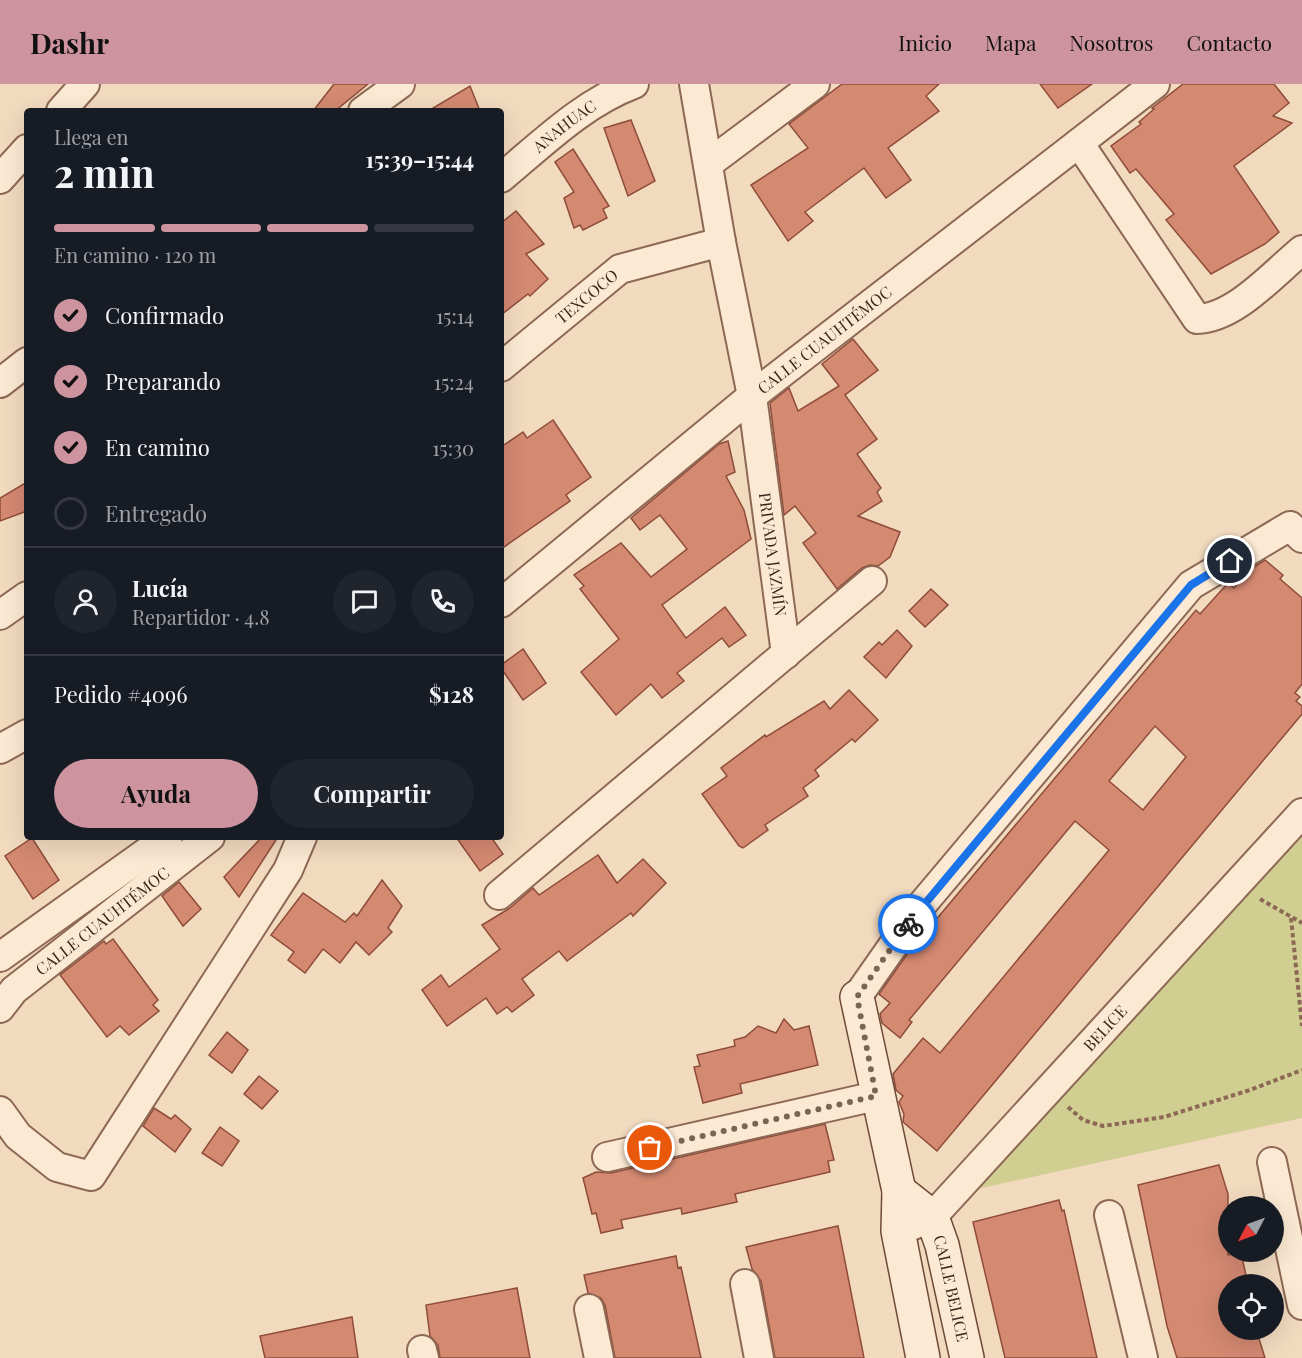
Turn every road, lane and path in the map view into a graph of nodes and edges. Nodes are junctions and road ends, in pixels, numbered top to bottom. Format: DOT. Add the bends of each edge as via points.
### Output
graph roads {
  1 [pos="85,84"];
  2 [pos="400,84"];
  3 [pos="634,84"];
  4 [pos="694,84"];
  5 [pos="815,84"];
  6 [pos="1155,84"];
  7 [pos="64,108"];
  8 [pos="367,108"];
  9 [pos="1079,143"];
  10 [pos="24,152"];
  11 [pos="708,164"];
  12 [pos="504,176"];
  13 [pos="0,179"];
  14 [pos="721,242"];
  15 [pos="1302,250"];
  16 [pos="24,364"];
  17 [pos="504,365"];
  18 [pos="0,383"];
  19 [pos="752,396"];
  20 [pos="1302,538"];
  21 [pos="872,581"];
  22 [pos="24,598"];
  23 [pos="504,601"];
  24 [pos="0,615"];
  25 [pos="786,654"];
  26 [pos="24,736"];
  27 [pos="0,749"];
  28 [pos="1302,813"];
  29 [pos="164,840"];
  30 [pos="206,840"];
  31 [pos="301,840"];
  32 [pos="1237,884"];
  33 [pos="499,895"];
  34 [pos="1291,918"];
  35 [pos="1302,923"];
  36 [pos="0,957"];
  37 [pos="857,997"];
  38 [pos="0,1008"];
  39 [pos="1302,1026"];
  40 [pos="1302,1070"];
  41 [pos="1048,1090"];
  42 [pos="876,1096"];
  43 [pos="0,1111"];
  44 [pos="607,1157"];
  45 [pos="1272,1161"];
  46 [pos="899,1191"];
  47 [pos="1109,1215"];
  48 [pos="932,1217"];
  49 [pos="898,1231"];
  50 [pos="745,1284"];
  51 [pos="1302,1305"];
  52 [pos="589,1309"];
  53 [pos="599,1358"];
  54 [pos="759,1358"];
  55 [pos="923,1358"];
  56 [pos="967,1358"];
  57 [pos="1143,1358"];
  1 -- 7 [label="street"];
  2 -- 8 [label="street"];
  3 -- 12 [label="street, ANAHUAC" via="571,120"];
  4 -- 11 [label="street, PRIVADA JAZMÍN"];
  5 -- 11 [label="street"];
  6 -- 9 [label="street, CALLE CUAUHTÉMOC"];
  9 -- 15 [label="street" via="1197,319 1228,312"];
  9 -- 19 [label="street, CALLE CUAUHTÉMOC"];
  10 -- 13 [label="street"];
  11 -- 14 [label="street, PRIVADA JAZMÍN"];
  14 -- 17 [label="street, TEXCOCO" via="620,269"];
  14 -- 19 [label="street, PRIVADA JAZMÍN"];
  16 -- 18 [label="street"];
  19 -- 23 [label="street, CALLE CUAUHTÉMOC"];
  19 -- 25 [label="street, PRIVADA JAZMÍN"];
  20 -- 37 [label="street" via="1290,526 1191,585 920,907"];
  21 -- 25 [label="street"];
  22 -- 24 [label="street"];
  25 -- 33 [label="street"];
  26 -- 27 [label="street"];
  28 -- 32 [label="street, BELICE"];
  29 -- 36 [label="street"];
  30 -- 38 [label="street, CALLE CUAUHTÉMOC" via="14,990"];
  31 -- 43 [label="street" via="288,870 91,1176 57,1167 18,1136"];
  32 -- 34 [label="path"];
  32 -- 41 [label="street, BELICE"];
  34 -- 35 [label="path"];
  34 -- 39 [label="path"];
  37 -- 42 [label="street"];
  40 -- 41 [label="path" via="1164,1117 1103,1126 1083,1120"];
  41 -- 48 [label="street, BELICE"];
  42 -- 44 [label="street"];
  42 -- 46 [label="street"];
  45 -- 51 [label="street"];
  46 -- 48 [label="street"];
  46 -- 49 [label="street"];
  47 -- 57 [label="street"];
  48 -- 49 [label="street, BELICE"];
  48 -- 56 [label="street, CALLE BELICE"];
  49 -- 55 [label="street"];
  50 -- 54 [label="street"];
  52 -- 53 [label="street"];
}
